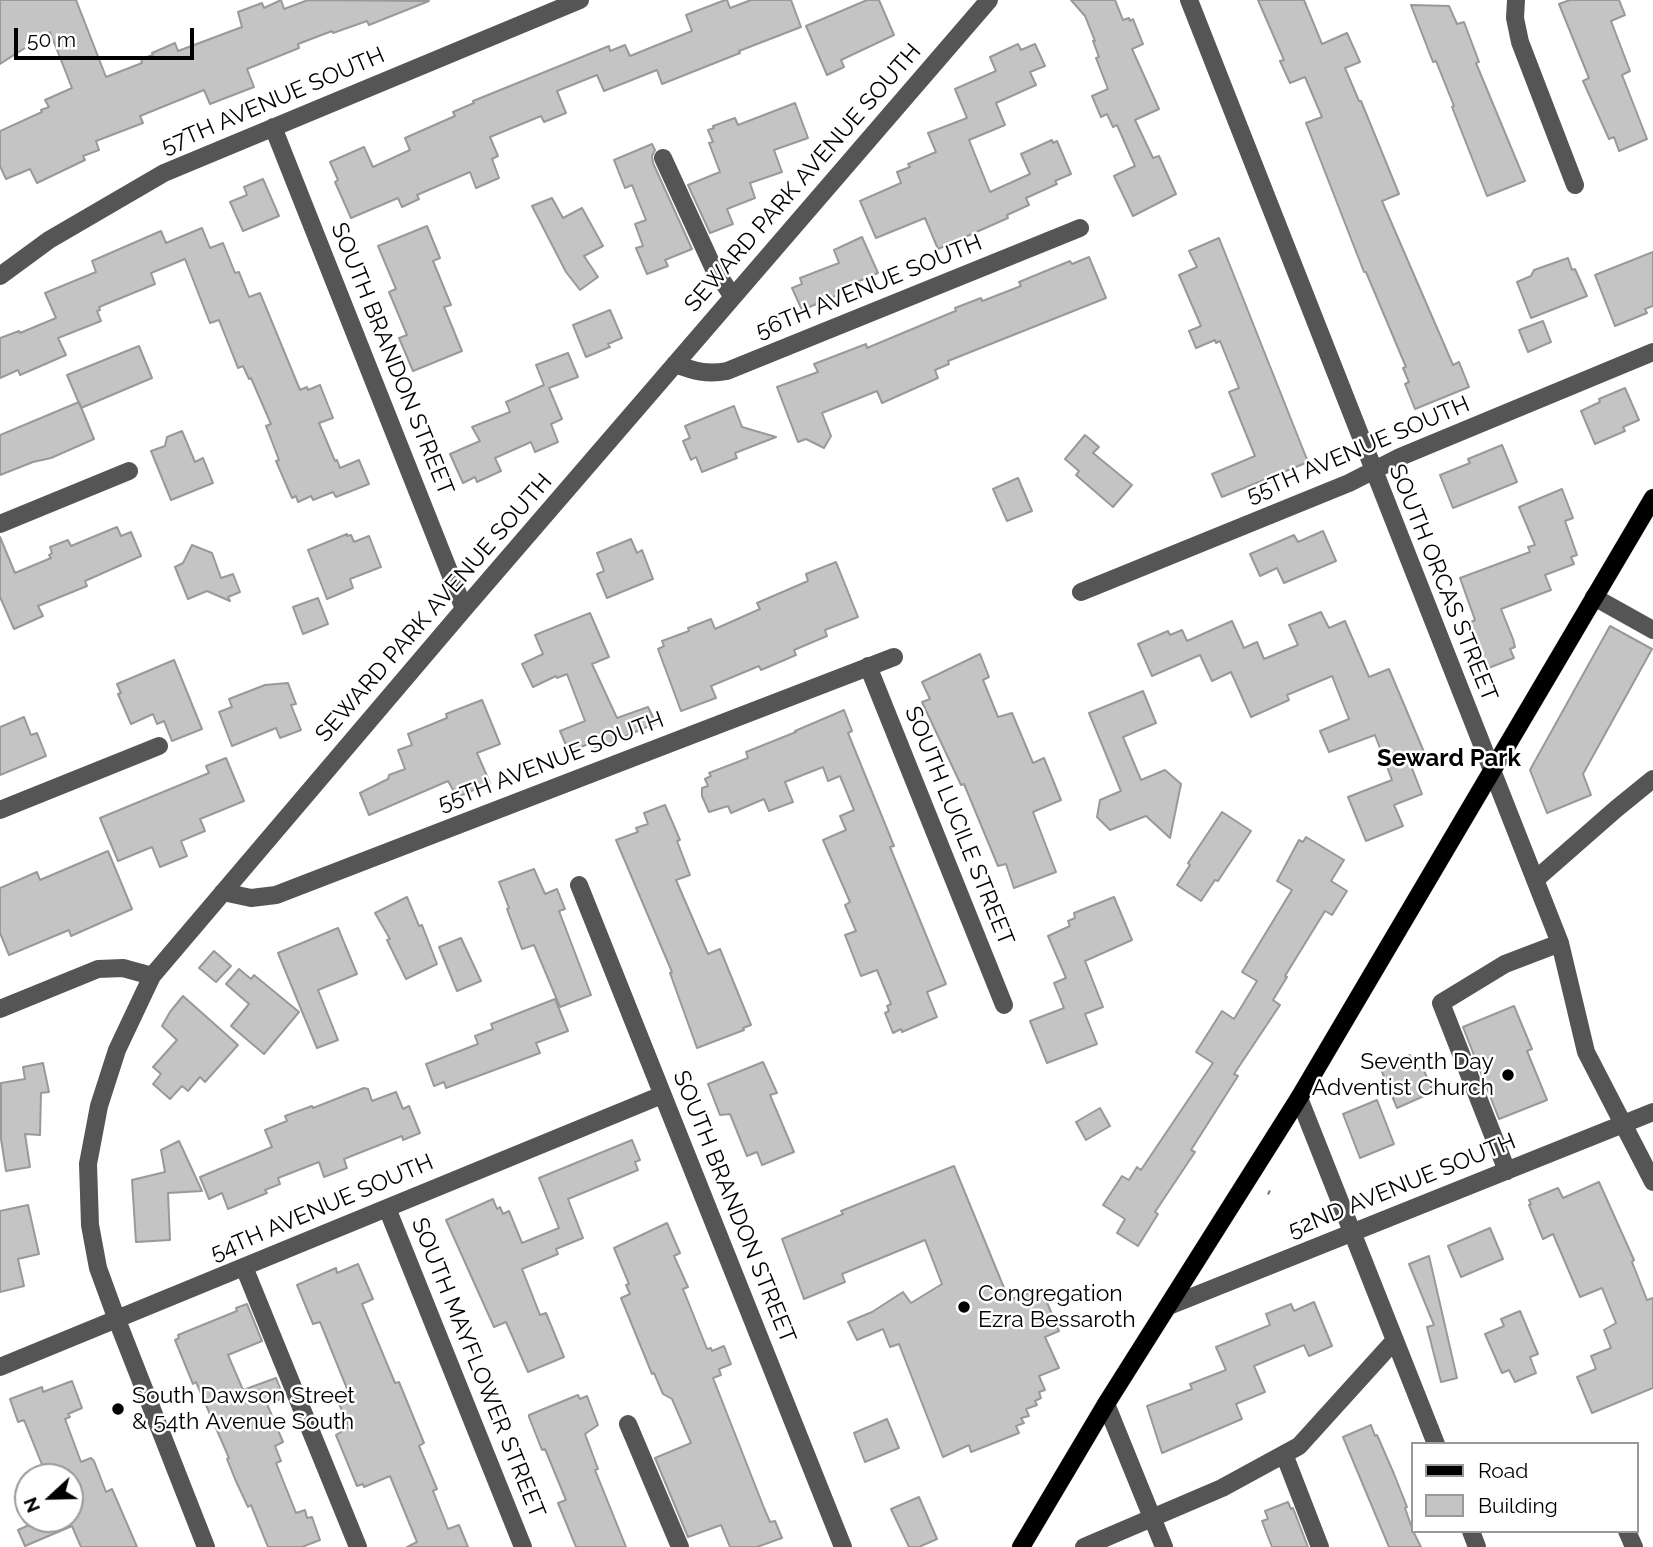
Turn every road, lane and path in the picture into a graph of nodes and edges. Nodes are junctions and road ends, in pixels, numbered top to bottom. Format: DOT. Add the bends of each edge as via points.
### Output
graph roads {
  1 [pos="580,0"];
  2 [pos="989,0"];
  3 [pos="1189,0"];
  4 [pos="1516,0"];
  5 [pos="273,127"];
  6 [pos="663,158"];
  7 [pos="1575,185"];
  8 [pos="1080,228"];
  9 [pos="0,276"];
  10 [pos="733,297"];
  11 [pos="1653,352"];
  12 [pos="675,364"];
  13 [pos="129,471"];
  14 [pos="1373,472"];
  15 [pos="1653,498"];
  16 [pos="0,524"];
  17 [pos="1081,592"];
  18 [pos="1594,597"];
  19 [pos="464,609"];
  20 [pos="1653,630"];
  21 [pos="894,657"];
  22 [pos="868,666"];
  23 [pos="159,747"];
  24 [pos="1491,770"];
  25 [pos="1653,779"];
  26 [pos="0,810"];
  27 [pos="1535,880"];
  28 [pos="579,885"];
  29 [pos="223,892"];
  30 [pos="1560,943"];
  31 [pos="152,976"];
  32 [pos="1004,1005"];
  33 [pos="0,1009"];
  34 [pos="662,1095"];
  35 [pos="1299,1098"];
  36 [pos="1653,1112"];
  37 [pos="1625,1124"];
  38 [pos="1507,1171"];
  39 [pos="1653,1182"];
  40 [pos="387,1208"];
  41 [pos="1352,1231"];
  42 [pos="244,1267"];
  43 [pos="1169,1306"];
  44 [pos="117,1320"];
  45 [pos="1395,1340"];
  46 [pos="0,1367"];
  47 [pos="1106,1404"];
  48 [pos="628,1424"];
  49 [pos="1435,1442"];
  50 [pos="1284,1454"];
  51 [pos="1152,1518"];
  52 [pos="206,1547"];
  53 [pos="358,1547"];
  54 [pos="523,1547"];
  55 [pos="680,1547"];
  56 [pos="843,1547"];
  57 [pos="1021,1547"];
  58 [pos="1084,1547"];
  59 [pos="1164,1547"];
  60 [pos="1320,1547"];
  1 -- 5 [label="street, 57TH AVENUE SOUTH"];
  2 -- 10 [label="street, SEWARD PARK AVENUE SOUTH"];
  3 -- 14 [label="street, SOUTH ORCAS STREET"];
  4 -- 7 [label="street" via="1520,42"];
  5 -- 9 [label="street, 57TH AVENUE SOUTH" via="164,173 49,240"];
  5 -- 19 [label="street, SOUTH BRANDON STREET"];
  6 -- 10 [label="street" via="713,268"];
  8 -- 12 [label="street, 56TH AVENUE SOUTH" via="727,371 698,373"];
  10 -- 12 [label="street, SEWARD PARK AVENUE SOUTH"];
  11 -- 14 [label="street, 55TH AVENUE SOUTH"];
  12 -- 19 [label="street, SEWARD PARK AVENUE SOUTH"];
  13 -- 16 [label="street"];
  14 -- 17 [label="street, 55TH AVENUE SOUTH"];
  14 -- 24 [label="street, SOUTH ORCAS STREET"];
  15 -- 18 [label="main road"];
  18 -- 20 [label="street"];
  18 -- 24 [label="main road"];
  19 -- 29 [label="street, SEWARD PARK AVENUE SOUTH"];
  21 -- 22 [label="street, 55TH AVENUE SOUTH"];
  22 -- 29 [label="street, 55TH AVENUE SOUTH" via="276,895 251,898"];
  22 -- 32 [label="street, SOUTH LUCILE STREET"];
  23 -- 26 [label="street"];
  24 -- 27 [label="street, SOUTH ORCAS STREET"];
  24 -- 35 [label="main road"];
  25 -- 27 [label="street"];
  27 -- 30 [label="street, SOUTH ORCAS STREET"];
  28 -- 34 [label="street, SOUTH BRANDON STREET"];
  29 -- 31 [label="street, SEWARD PARK AVENUE SOUTH"];
  30 -- 37 [label="street, SOUTH ORCAS STREET" via="1586,1052"];
  30 -- 38 [label="street" via="1505,964 1441,1003"];
  31 -- 33 [label="street" via="123,968 98,969"];
  31 -- 44 [label="street, SEWARD PARK AVENUE SOUTH" via="117,1050 99,1106 88,1164 90,1225 98,1268"];
  34 -- 40 [label="street, 54TH AVENUE SOUTH"];
  34 -- 56 [label="street, SOUTH BRANDON STREET"];
  35 -- 41 [label="street"];
  35 -- 43 [label="main road"];
  36 -- 37 [label="street, 52ND AVENUE SOUTH"];
  37 -- 38 [label="street, 52ND AVENUE SOUTH"];
  37 -- 39 [label="street, SOUTH ORCAS STREET"];
  38 -- 41 [label="street, 52ND AVENUE SOUTH"];
  40 -- 42 [label="street, 54TH AVENUE SOUTH"];
  40 -- 54 [label="street, SOUTH MAYFLOWER STREET"];
  41 -- 43 [label="street, 52ND AVENUE SOUTH"];
  41 -- 45 [label="street"];
  42 -- 44 [label="street, 54TH AVENUE SOUTH"];
  42 -- 53 [label="street"];
  43 -- 47 [label="main road"];
  44 -- 46 [label="street, 54TH AVENUE SOUTH"];
  44 -- 52 [label="street, SEWARD PARK AVENUE SOUTH"];
  45 -- 49 [label="street"];
  45 -- 50 [label="street" via="1299,1446"];
  47 -- 51 [label="street"];
  47 -- 57 [label="main road"];
  48 -- 55 [label="street"];
  50 -- 51 [label="street" via="1222,1488"];
  50 -- 60 [label="street"];
  51 -- 58 [label="street"];
  51 -- 59 [label="street"];
}
